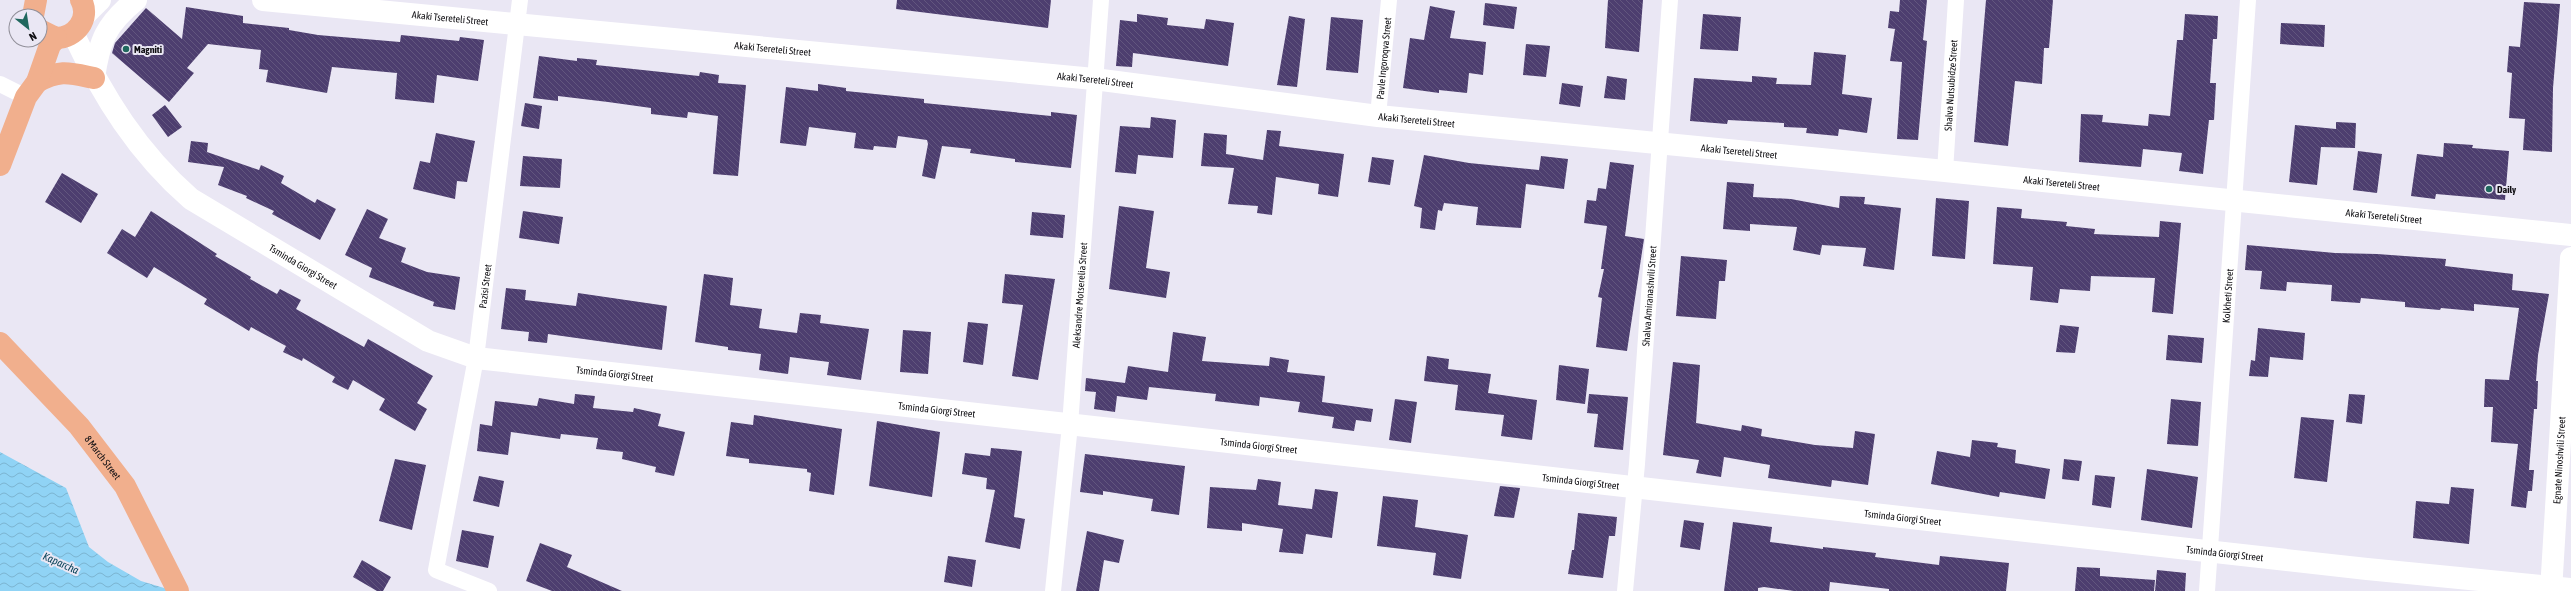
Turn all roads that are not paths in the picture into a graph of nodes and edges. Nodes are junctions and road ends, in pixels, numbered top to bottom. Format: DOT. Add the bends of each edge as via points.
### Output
graph roads {
  1 [pos="100,0"];
  2 [pos="136,0"];
  3 [pos="263,0"];
  4 [pos="520,0"];
  5 [pos="1101,0"];
  6 [pos="1389,0"];
  7 [pos="1670,0"];
  8 [pos="1956,0"];
  9 [pos="2248,0"];
  10 [pos="48,21"];
  11 [pos="518,24"];
  12 [pos="94,78"];
  13 [pos="1094,79"];
  14 [pos="0,84"];
  15 [pos="32,90"];
  16 [pos="1378,116"];
  17 [pos="1660,145"];
  18 [pos="0,165"];
  19 [pos="1945,171"];
  20 [pos="2235,201"];
  21 [pos="2571,235"];
  22 [pos="2571,258"];
  23 [pos="0,343"];
  24 [pos="476,358"];
  25 [pos="1070,425"];
  26 [pos="1636,487"];
  27 [pos="2210,551"];
  28 [pos="2558,589"];
  29 [pos="178,591"];
  30 [pos="489,591"];
  31 [pos="1053,591"];
  32 [pos="1625,591"];
  33 [pos="2207,591"];
  1 -- 10 [label="main road"];
  2 -- 12 [label="main road" via="123,10 98,48"];
  3 -- 11 [label="main road, Akaki Tsereteli Street"];
  4 -- 11 [label="street, Pazisi Street"];
  5 -- 13 [label="street, Aleksandre Motserelia Street"];
  6 -- 16 [label="street, Pavle Ingoroqva Street"];
  7 -- 17 [label="street, Shalva Amiranashvili Street"];
  8 -- 19 [label="street, Shalva Nutsubidze Street"];
  9 -- 20 [label="street, Kolkheti Street"];
  10 -- 12 [label="main road, Tsminda Giorgi Street"];
  10 -- 15 [label="highway" via="50,45"];
  11 -- 13 [label="main road, Akaki Tsereteli Street"];
  11 -- 24 [label="street, Pazisi Street"];
  12 -- 15 [label="highway" via="66,72 52,75"];
  12 -- 24 [label="main road, Tsminda Giorgi Street" via="123,125 164,176 191,199 428,341"];
  13 -- 16 [label="main road, Akaki Tsereteli Street"];
  13 -- 25 [label="street, Aleksandre Motserelia Street"];
  14 -- 15 [label="street"];
  15 -- 18 [label="highway"];
  16 -- 17 [label="main road, Akaki Tsereteli Street"];
  17 -- 19 [label="main road, Akaki Tsereteli Street"];
  17 -- 26 [label="street, Shalva Amiranashvili Street"];
  19 -- 20 [label="main road, Akaki Tsereteli Street"];
  20 -- 21 [label="main road, Akaki Tsereteli Street"];
  20 -- 27 [label="street, Kolkheti Street"];
  22 -- 28 [label="main road, Egnate Ninoshvili Street"];
  23 -- 29 [label="highway, 8 March Street" via="79,426 125,486"];
  24 -- 25 [label="main road, Tsminda Giorgi Street"];
  24 -- 30 [label="street, Pazisi Street" via="436,570"];
  25 -- 26 [label="main road, Tsminda Giorgi Street"];
  25 -- 31 [label="street, Aleksandre Motserelia Street"];
  26 -- 27 [label="main road, Tsminda Giorgi Street"];
  26 -- 32 [label="street, Shalva Amiranashvili Street"];
  27 -- 28 [label="main road, Tsminda Giorgi Street"];
  27 -- 33 [label="street, Kolkheti Street"];
}
